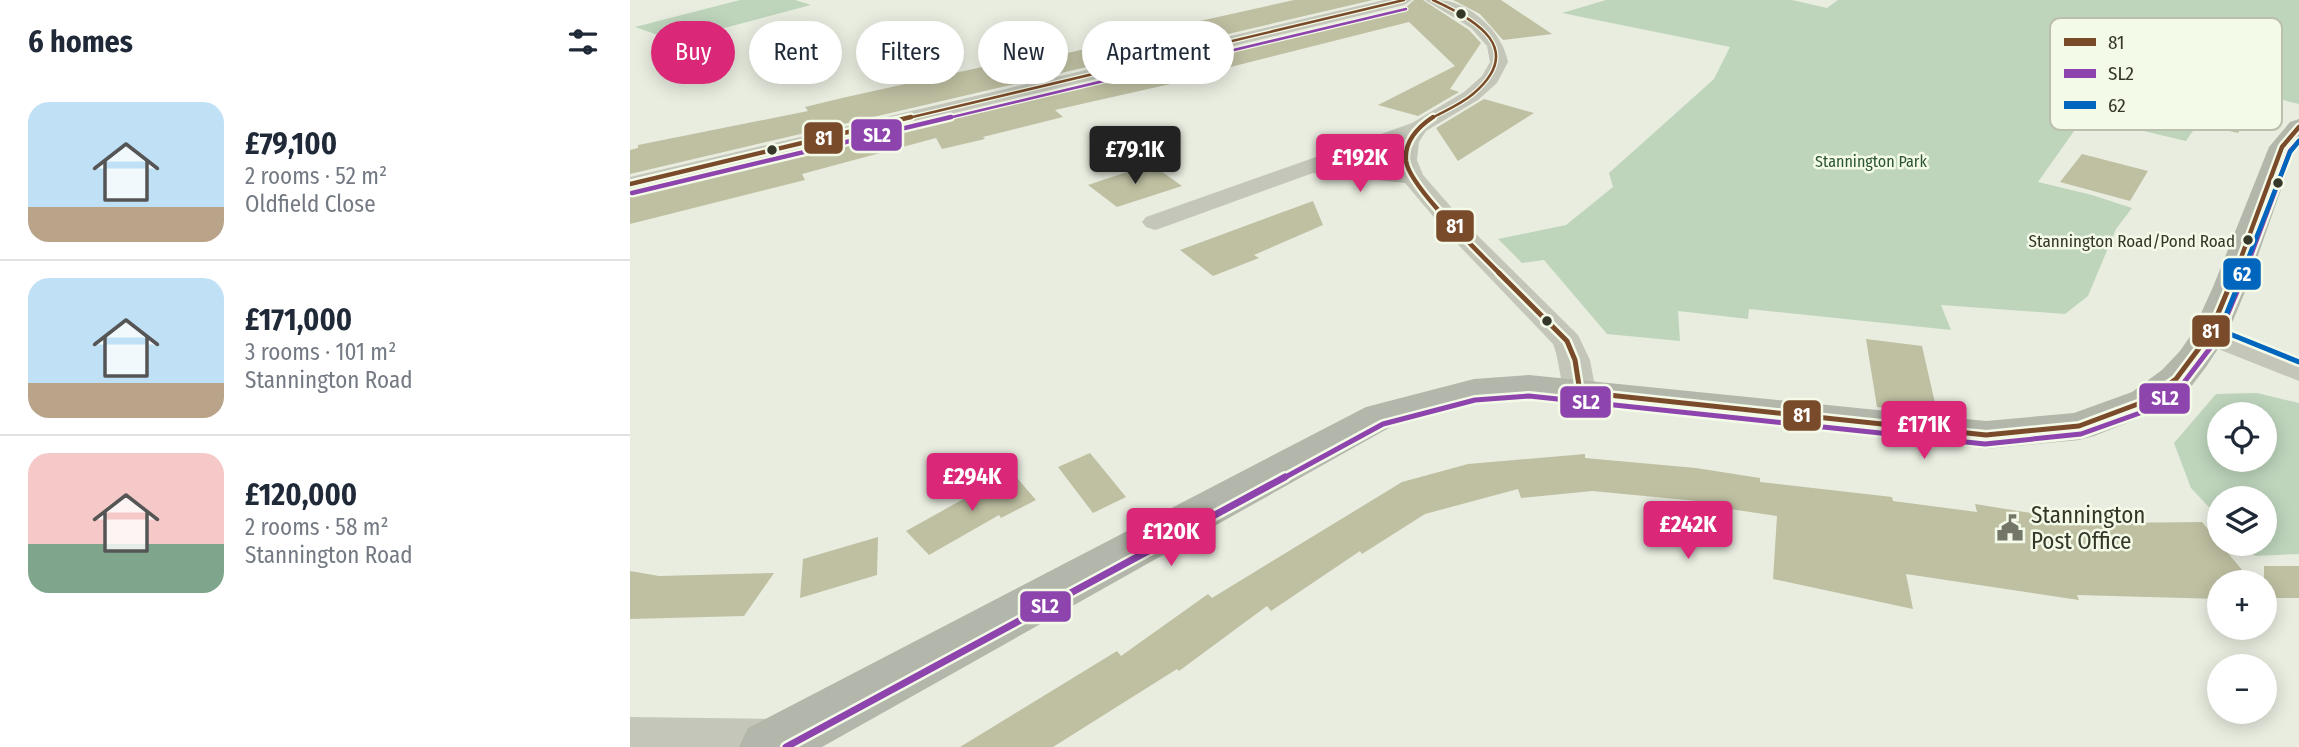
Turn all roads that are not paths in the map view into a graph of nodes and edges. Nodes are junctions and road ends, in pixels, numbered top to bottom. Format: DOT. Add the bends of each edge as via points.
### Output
graph roads {
  1 [pos="1404,0"];
  2 [pos="1433,0"];
  3 [pos="1419,127"];
  4 [pos="2299,127"];
  5 [pos="1313,167"];
  6 [pos="1412,177"];
  7 [pos="630,184"];
  8 [pos="1155,222"];
  9 [pos="2209,335"];
  10 [pos="2299,371"];
  11 [pos="1580,392"];
  12 [pos="630,739"];
  13 [pos="774,744"];
  1 -- 7 [label="street"];
  2 -- 3 [label="street" via="1459,12 1484,33 1496,46 1499,62 1490,79 1471,96"];
  3 -- 5 [label="street"];
  3 -- 6 [label="street" via="1408,142 1406,160"];
  4 -- 9 [label="main road" via="2282,146"];
  5 -- 6 [label="street"];
  5 -- 8 [label="street"];
  6 -- 11 [label="street" via="1567,341"];
  9 -- 10 [label="street"];
  9 -- 11 [label="main road" via="2176,379 2146,401 2079,426 2045,432 1986,435 1899,428"];
  11 -- 13 [label="main road" via="1529,387 1474,391 1380,416"];
  12 -- 13 [label="street"];
}
